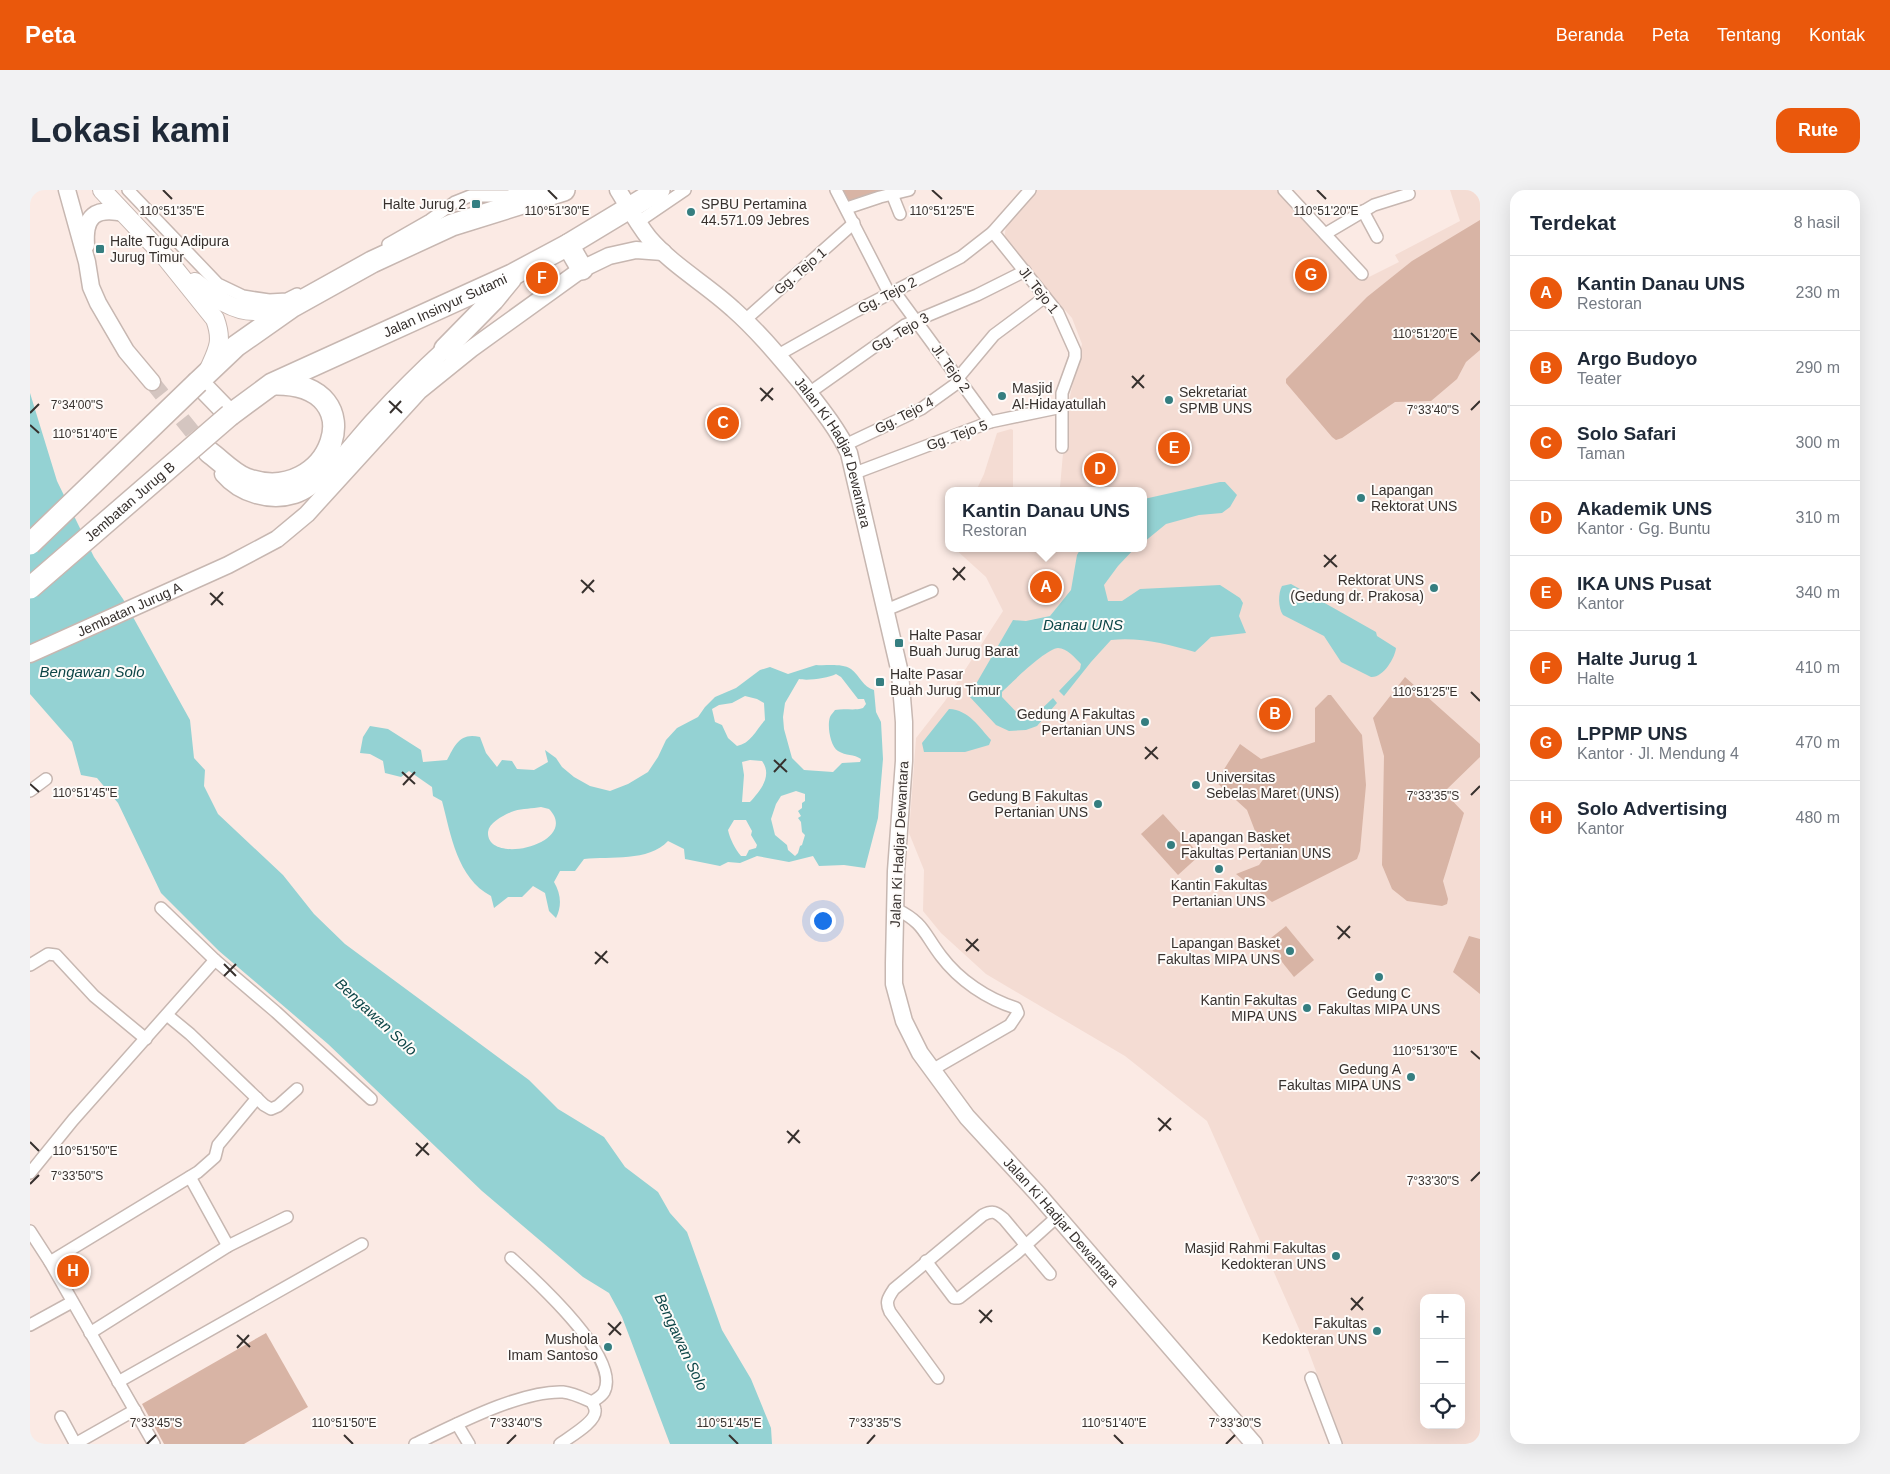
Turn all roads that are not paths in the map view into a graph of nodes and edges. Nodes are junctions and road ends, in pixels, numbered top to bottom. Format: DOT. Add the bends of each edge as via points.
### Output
graph roads {
  1 [pos="67,190"];
  2 [pos="102,190"];
  3 [pos="128,190"];
  4 [pos="564,190"];
  5 [pos="618,190"];
  6 [pos="659,190"];
  7 [pos="685,190"];
  8 [pos="836,190"];
  9 [pos="909,190"];
  10 [pos="1030,190"];
  11 [pos="1284,190"];
  12 [pos="533,193"];
  13 [pos="892,194"];
  14 [pos="1409,194"];
  15 [pos="847,208"];
  16 [pos="1363,211"];
  17 [pos="124,213"];
  18 [pos="900,214"];
  19 [pos="634,215"];
  20 [pos="854,223"];
  21 [pos="993,232"];
  22 [pos="1325,234"];
  23 [pos="1378,237"];
  24 [pos="568,245"];
  25 [pos="663,252"];
  26 [pos="166,258"];
  27 [pos="87,262"];
  28 [pos="582,269"];
  29 [pos="1025,271"];
  30 [pos="1362,274"];
  31 [pos="512,276"];
  32 [pos="891,292"];
  33 [pos="1045,297"];
  34 [pos="293,306"];
  35 [pos="745,320"];
  36 [pos="915,320"];
  37 [pos="445,349"];
  38 [pos="471,349"];
  39 [pos="778,356"];
  40 [pos="203,377"];
  41 [pos="959,380"];
  42 [pos="152,382"];
  43 [pos="272,384"];
  44 [pos="809,393"];
  45 [pos="1062,407"];
  46 [pos="230,415"];
  47 [pos="990,422"];
  48 [pos="845,445"];
  49 [pos="1062,447"];
  50 [pos="209,452"];
  51 [pos="855,473"];
  52 [pos="328,481"];
  53 [pos="30,544"];
  54 [pos="30,588"];
  55 [pos="932,591"];
  56 [pos="886,610"];
  57 [pos="30,654"];
  58 [pos="46,779"];
  59 [pos="30,791"];
  60 [pos="161,908"];
  61 [pos="896,909"];
  62 [pos="215,960"];
  63 [pos="30,966"];
  64 [pos="167,1015"];
  65 [pos="146,1039"];
  66 [pos="932,1070"];
  67 [pos="298,1089"];
  68 [pos="257,1098"];
  69 [pos="372,1099"];
  70 [pos="30,1173"];
  71 [pos="190,1177"];
  72 [pos="1057,1217"];
  73 [pos="287,1218"];
  74 [pos="30,1230"];
  75 [pos="362,1244"];
  76 [pos="1027,1244"];
  77 [pos="228,1246"];
  78 [pos="511,1258"];
  79 [pos="926,1261"];
  80 [pos="50,1262"];
  81 [pos="1050,1274"];
  82 [pos="72,1302"];
  83 [pos="30,1326"];
  84 [pos="90,1333"];
  85 [pos="938,1378"];
  86 [pos="1311,1378"];
  87 [pos="118,1382"];
  88 [pos="592,1402"];
  89 [pos="134,1410"];
  90 [pos="61,1416"];
  91 [pos="457,1424"];
  92 [pos="75,1443"];
  93 [pos="154,1444"];
  94 [pos="415,1444"];
  95 [pos="469,1444"];
  96 [pos="560,1444"];
  97 [pos="1254,1444"];
  98 [pos="1336,1444"];
  1 -- 27 [label="main road"];
  2 -- 17 [label="main road"];
  3 -- 12 [label="street" via="218,284 243,296 268,300 287,299 415,229 455,202 470,196"];
  4 -- 12 [label="highway"];
  5 -- 19 [label="main road, Jalan Ki Hadjar Dewantara"];
  6 -- 19 [label="highway, Jalan Insinyur Sutami"];
  7 -- 19 [label="street"];
  8 -- 15 [label="street, Jl. Tejo 2"];
  9 -- 13 [label="street"];
  10 -- 21 [label="street"];
  11 -- 22 [label="street"];
  12 -- 34 [label="highway" via="427,236"];
  13 -- 15 [label="street"];
  13 -- 18 [label="street"];
  14 -- 16 [label="street"];
  15 -- 20 [label="street, Jl. Tejo 2"];
  16 -- 22 [label="street"];
  16 -- 23 [label="street"];
  17 -- 26 [label="main road"];
  17 -- 27 [label="main road" via="110,210 92,216 86,226"];
  19 -- 24 [label="highway, Jalan Insinyur Sutami"];
  19 -- 25 [label="main road, Jalan Ki Hadjar Dewantara"];
  20 -- 32 [label="street, Jl. Tejo 2"];
  20 -- 35 [label="street, Gg. Tejo 1"];
  21 -- 29 [label="street, Jl. Tejo 1"];
  21 -- 32 [label="street, Gg. Tejo 2" via="961,257"];
  22 -- 30 [label="street"];
  24 -- 28 [label="highway"];
  24 -- 31 [label="highway, Jalan Insinyur Sutami"];
  25 -- 28 [label="main road" via="636,250 609,256"];
  25 -- 35 [label="main road, Jalan Ki Hadjar Dewantara"];
  26 -- 34 [label="main road" via="233,307 253,311"];
  26 -- 40 [label="main road" via="205,304 220,331 219,347"];
  27 -- 42 [label="main road" via="98,303 126,351"];
  28 -- 38 [label="main road"];
  29 -- 33 [label="street, Jl. Tejo 1"];
  29 -- 36 [label="street, Gg. Tejo 3"];
  31 -- 37 [label="highway"];
  31 -- 43 [label="highway, Jalan Insinyur Sutami"];
  32 -- 36 [label="street, Jl. Tejo 2"];
  32 -- 39 [label="street, Gg. Tejo 2"];
  33 -- 41 [label="street, Gg. Tejo 4" via="994,335"];
  33 -- 45 [label="street, Jl. Tejo 1" via="1060,317 1075,351 1063,388"];
  34 -- 40 [label="highway" via="236,346"];
  35 -- 39 [label="main road, Jalan Ki Hadjar Dewantara"];
  36 -- 41 [label="street, Jl. Tejo 2"];
  36 -- 44 [label="street, Gg. Tejo 3"];
  37 -- 38 [label="main road"];
  37 -- 52 [label="main road" via="410,382"];
  38 -- 52 [label="main road" via="419,391"];
  39 -- 44 [label="main road, Jalan Ki Hadjar Dewantara"];
  40 -- 46 [label="highway"];
  40 -- 53 [label="highway, bridge"];
  41 -- 47 [label="street, Jl. Tejo 2"];
  41 -- 48 [label="street, Gg. Tejo 4" via="921,409"];
  43 -- 46 [label="highway, Jalan Insinyur Sutami"];
  43 -- 50 [label="highway" via="289,383 311,390 330,409 335,428 330,448 322,460 299,477 281,484 269,484 244,478"];
  44 -- 48 [label="main road, Jalan Ki Hadjar Dewantara"];
  45 -- 47 [label="street, Gg. Tejo 5"];
  45 -- 49 [label="street, Jl. Tejo 1"];
  46 -- 54 [label="highway, Jembatan Jurug B, bridge"];
  47 -- 51 [label="street, Gg. Tejo 5"];
  48 -- 51 [label="main road, Jalan Ki Hadjar Dewantara"];
  50 -- 52 [label="main road" via="226,478 249,492 268,497 296,494"];
  51 -- 56 [label="main road, Jalan Ki Hadjar Dewantara"];
  52 -- 57 [label="main road, Jembatan Jurug A" via="307,514 277,538 228,565"];
  55 -- 56 [label="street"];
  56 -- 61 [label="main road, Jalan Ki Hadjar Dewantara" via="900,673 904,722"];
  58 -- 59 [label="street"];
  60 -- 62 [label="street"];
  61 -- 66 [label="main road, Jalan Ki Hadjar Dewantara" via="894,984 911,1037"];
  61 -- 66 [label="street" via="915,919 941,956 961,976 986,996 1016,1008 1018,1013 1010,1025"];
  62 -- 64 [label="street"];
  62 -- 69 [label="street"];
  63 -- 65 [label="street" via="48,954 56,955 94,996"];
  64 -- 65 [label="street"];
  64 -- 68 [label="street"];
  65 -- 70 [label="street"];
  66 -- 72 [label="main road, Jalan Ki Hadjar Dewantara" via="967,1117"];
  67 -- 68 [label="street" via="271,1109"];
  68 -- 71 [label="street" via="218,1145 215,1157"];
  71 -- 77 [label="street"];
  71 -- 80 [label="street"];
  72 -- 76 [label="street"];
  72 -- 97 [label="main road, Jalan Ki Hadjar Dewantara"];
  73 -- 77 [label="street"];
  74 -- 80 [label="street"];
  75 -- 87 [label="street"];
  76 -- 79 [label="street" via="1004,1219 990,1211"];
  76 -- 79 [label="street" via="959,1298 949,1294"];
  76 -- 81 [label="street"];
  77 -- 84 [label="street"];
  78 -- 88 [label="street" via="565,1310 596,1353 606,1386 600,1397"];
  79 -- 85 [label="street" via="894,1289 886,1305"];
  80 -- 82 [label="street"];
  82 -- 83 [label="street"];
  82 -- 84 [label="street"];
  84 -- 87 [label="street"];
  86 -- 98 [label="street"];
  87 -- 89 [label="street"];
  88 -- 91 [label="street" via="565,1392 550,1393 522,1399"];
  88 -- 96 [label="street" via="594,1416 588,1424"];
  89 -- 92 [label="street"];
  89 -- 93 [label="street"];
  90 -- 92 [label="street"];
  91 -- 94 [label="street"];
  91 -- 95 [label="street"];
}
